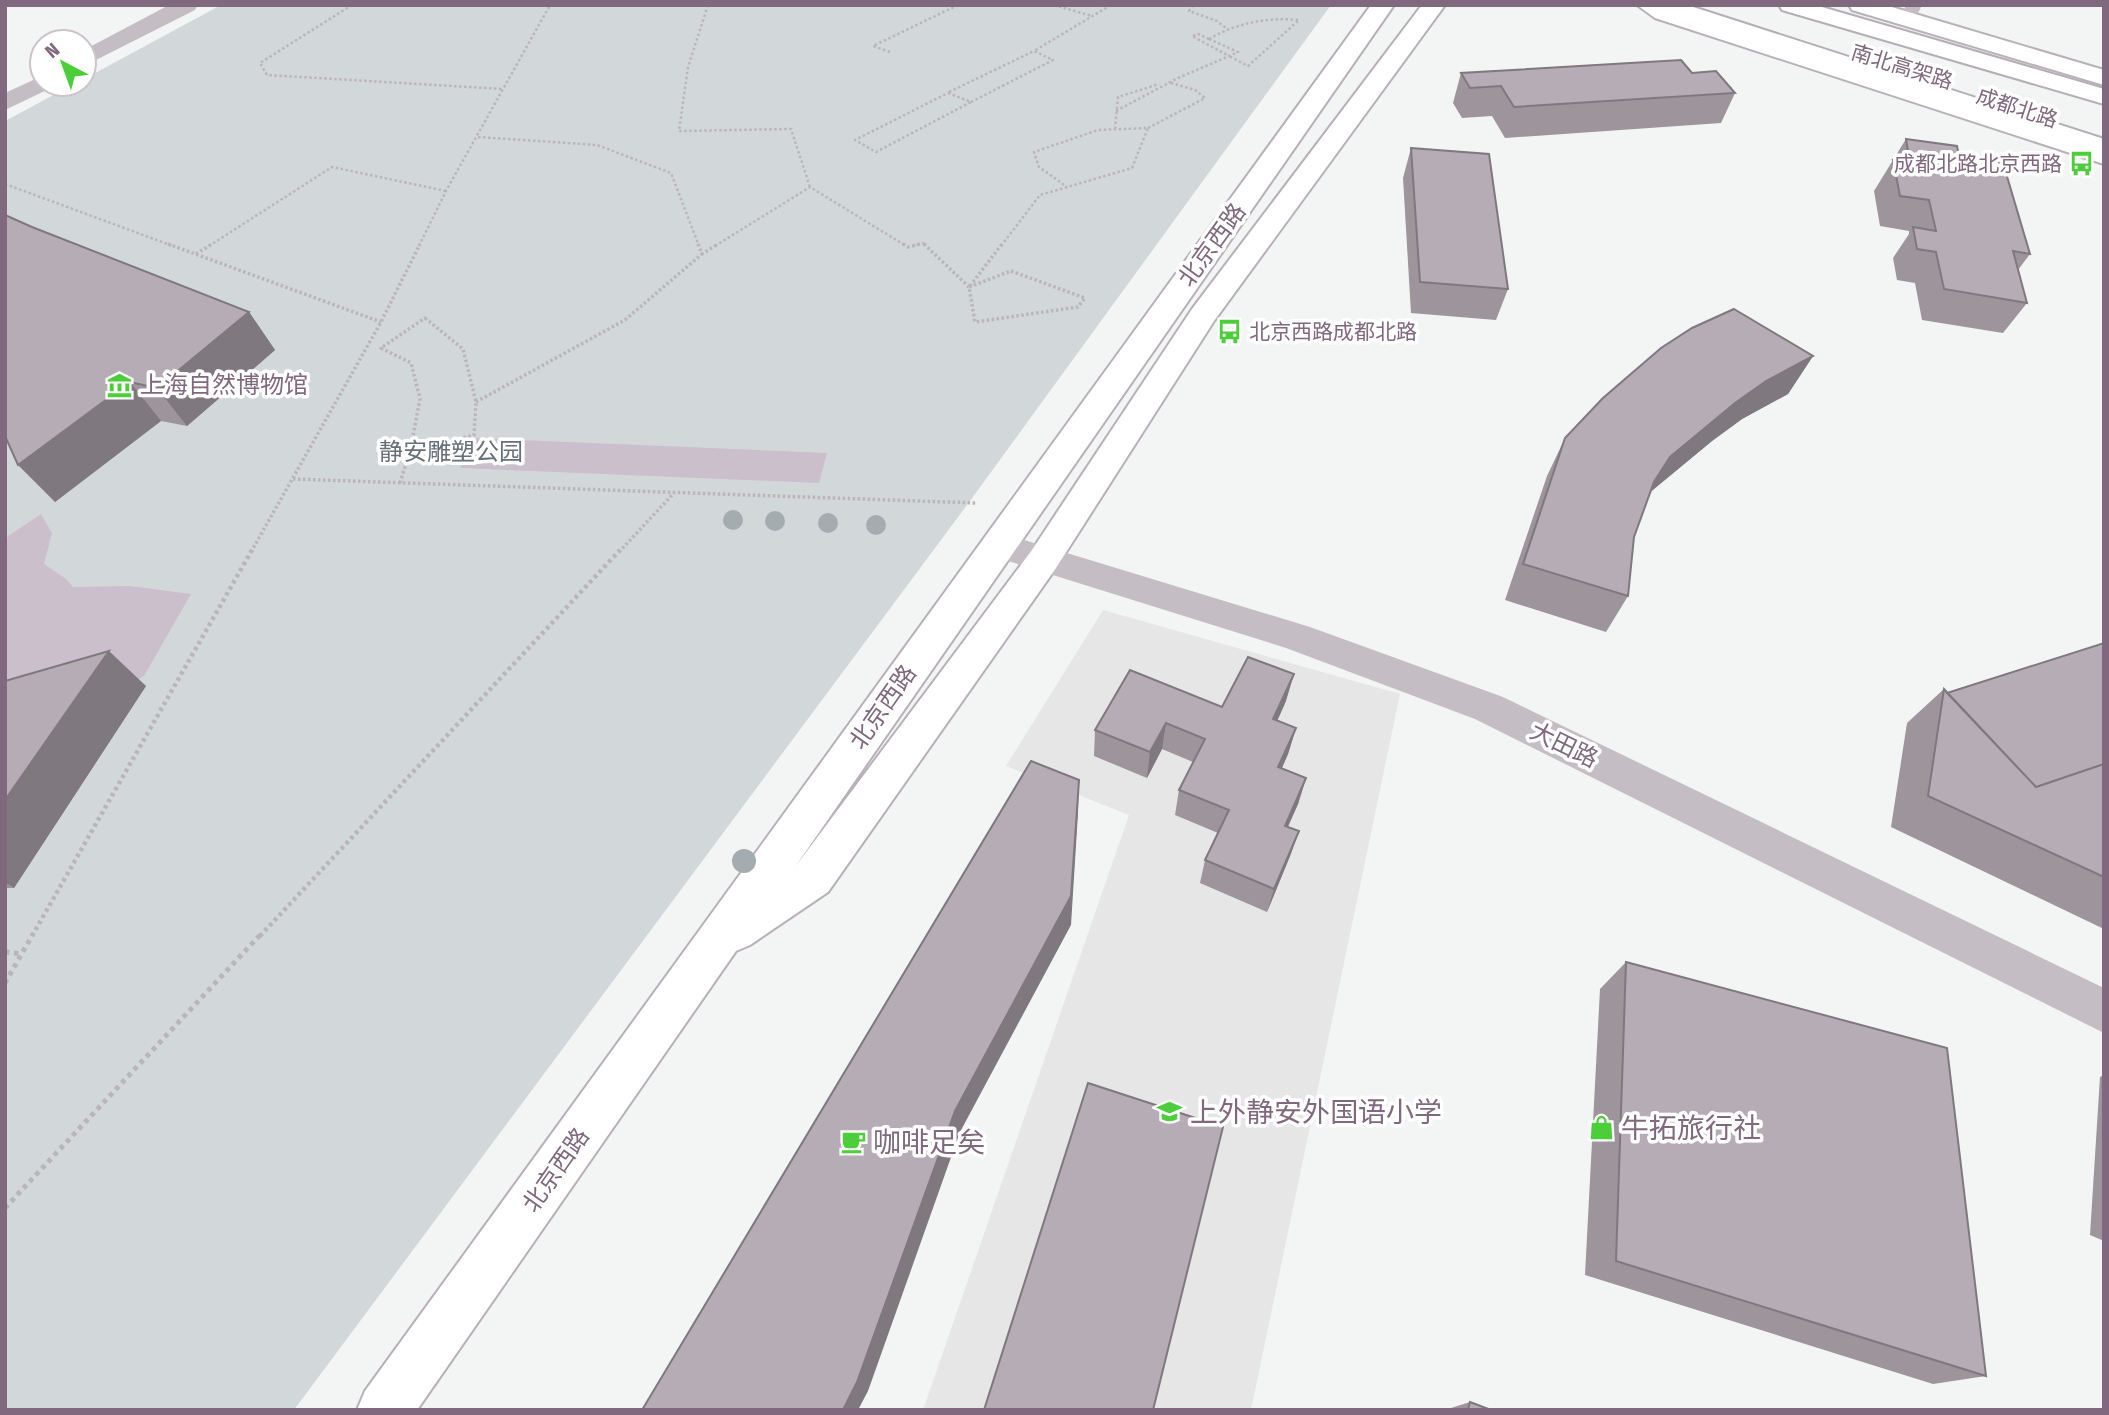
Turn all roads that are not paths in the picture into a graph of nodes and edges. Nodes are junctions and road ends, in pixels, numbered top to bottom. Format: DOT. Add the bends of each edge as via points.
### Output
graph roads {
  1 [pos="187,5"];
  2 [pos="1383,5"];
  3 [pos="1434,5"];
  4 [pos="1648,5"];
  5 [pos="1663,5"];
  6 [pos="1689,5"];
  7 [pos="1700,5"];
  8 [pos="1790,5"];
  9 [pos="1860,5"];
  10 [pos="1871,5"];
  11 [pos="1906,7"];
  12 [pos="98,52"];
  13 [pos="2104,59"];
  14 [pos="2104,69"];
  15 [pos="2104,78"];
  16 [pos="28,91"];
  17 [pos="2104,97"];
  18 [pos="5,103"];
  19 [pos="2104,130"];
  20 [pos="2104,136"];
  21 [pos="2104,146"];
  22 [pos="2104,156"];
  23 [pos="998,545"];
  24 [pos="1044,559"];
  25 [pos="715,944"];
  26 [pos="2104,1011"];
  27 [pos="384,1410"];
  1 -- 12 [label="street"];
  2 -- 23 [label="main road, 北京西路"];
  3 -- 24 [label="main road" via="1202,316"];
  4 -- 22 [label="main road"];
  5 -- 21 [label="main road"];
  6 -- 20 [label="main road, 成都北路"];
  7 -- 19 [label="main road, 南北高架路"];
  8 -- 17 [label="main road, 南北高架路"];
  9 -- 15 [label="main road"];
  10 -- 14 [label="main road"];
  11 -- 13 [label="main road"];
  16 -- 18 [label="street"];
  23 -- 24 [label="street, 大田路"];
  23 -- 25 [label="main road, 北京西路"];
  24 -- 25 [label="main road" via="813,878"];
  24 -- 26 [label="street, 大田路" via="1297,637 1489,708"];
  25 -- 27 [label="main road, 北京西路"];
}
